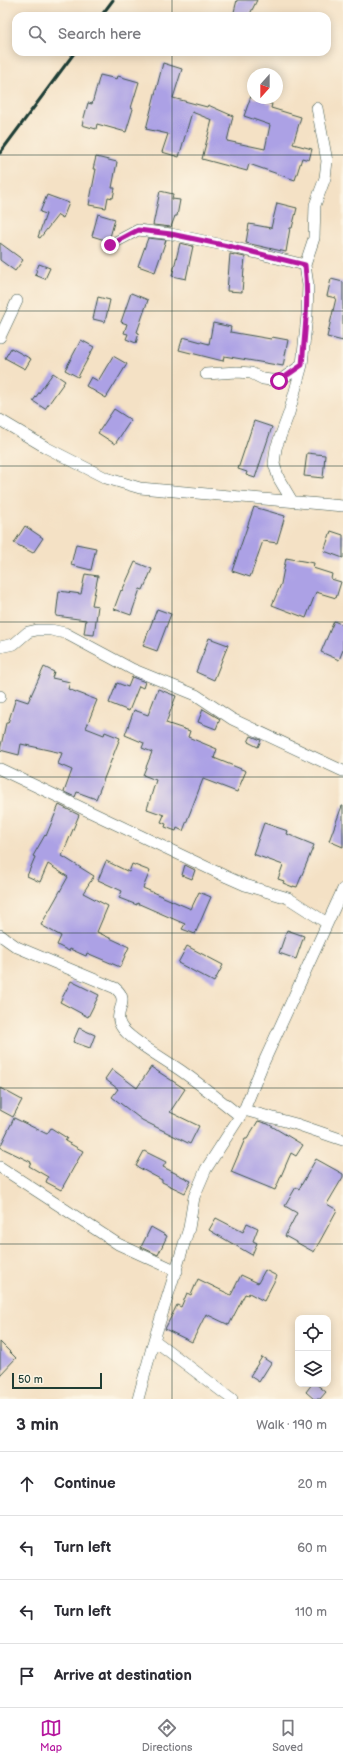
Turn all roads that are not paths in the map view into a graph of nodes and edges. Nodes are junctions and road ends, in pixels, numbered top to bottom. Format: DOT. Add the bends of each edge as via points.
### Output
graph roads {
  1 [pos="317,108"];
  2 [pos="110,245"];
  3 [pos="305,265"];
  4 [pos="17,301"];
  5 [pos="0,337"];
  6 [pos="302,365"];
  7 [pos="206,374"];
  8 [pos="0,420"];
  9 [pos="292,501"];
  10 [pos="343,506"];
  11 [pos="0,647"];
  12 [pos="0,769"];
  13 [pos="343,771"];
  14 [pos="343,889"];
  15 [pos="327,923"];
  16 [pos="0,935"];
  17 [pos="242,1113"];
  18 [pos="343,1140"];
  19 [pos="0,1166"];
  20 [pos="177,1271"];
  21 [pos="154,1340"];
  22 [pos="138,1399"];
  23 [pos="232,1399"];
  1 -- 3 [label="street" via="326,161 325,178 315,205 314,238"];
  2 -- 3 [label="street" via="138,230 171,234"];
  3 -- 6 [label="street" via="308,285"];
  4 -- 5 [label="street"];
  6 -- 7 [label="street" via="279,381 262,379 251,373"];
  6 -- 9 [label="street" via="276,448 274,464 279,479"];
  8 -- 9 [label="street" via="47,448 106,478 140,488"];
  9 -- 10 [label="street"];
  11 -- 13 [label="street" via="14,644 28,632 37,630 65,633 132,669 196,695 232,719"];
  12 -- 15 [label="street" via="227,877 288,898"];
  14 -- 15 [label="street"];
  15 -- 17 [label="street"];
  16 -- 17 [label="street" via="17,947 122,993 119,1019 128,1034"];
  17 -- 18 [label="street" via="296,1124"];
  17 -- 20 [label="street" via="206,1169 194,1197 189,1228"];
  19 -- 20 [label="street" via="118,1244"];
  20 -- 21 [label="street"];
  21 -- 22 [label="street"];
  21 -- 23 [label="street"];
}
